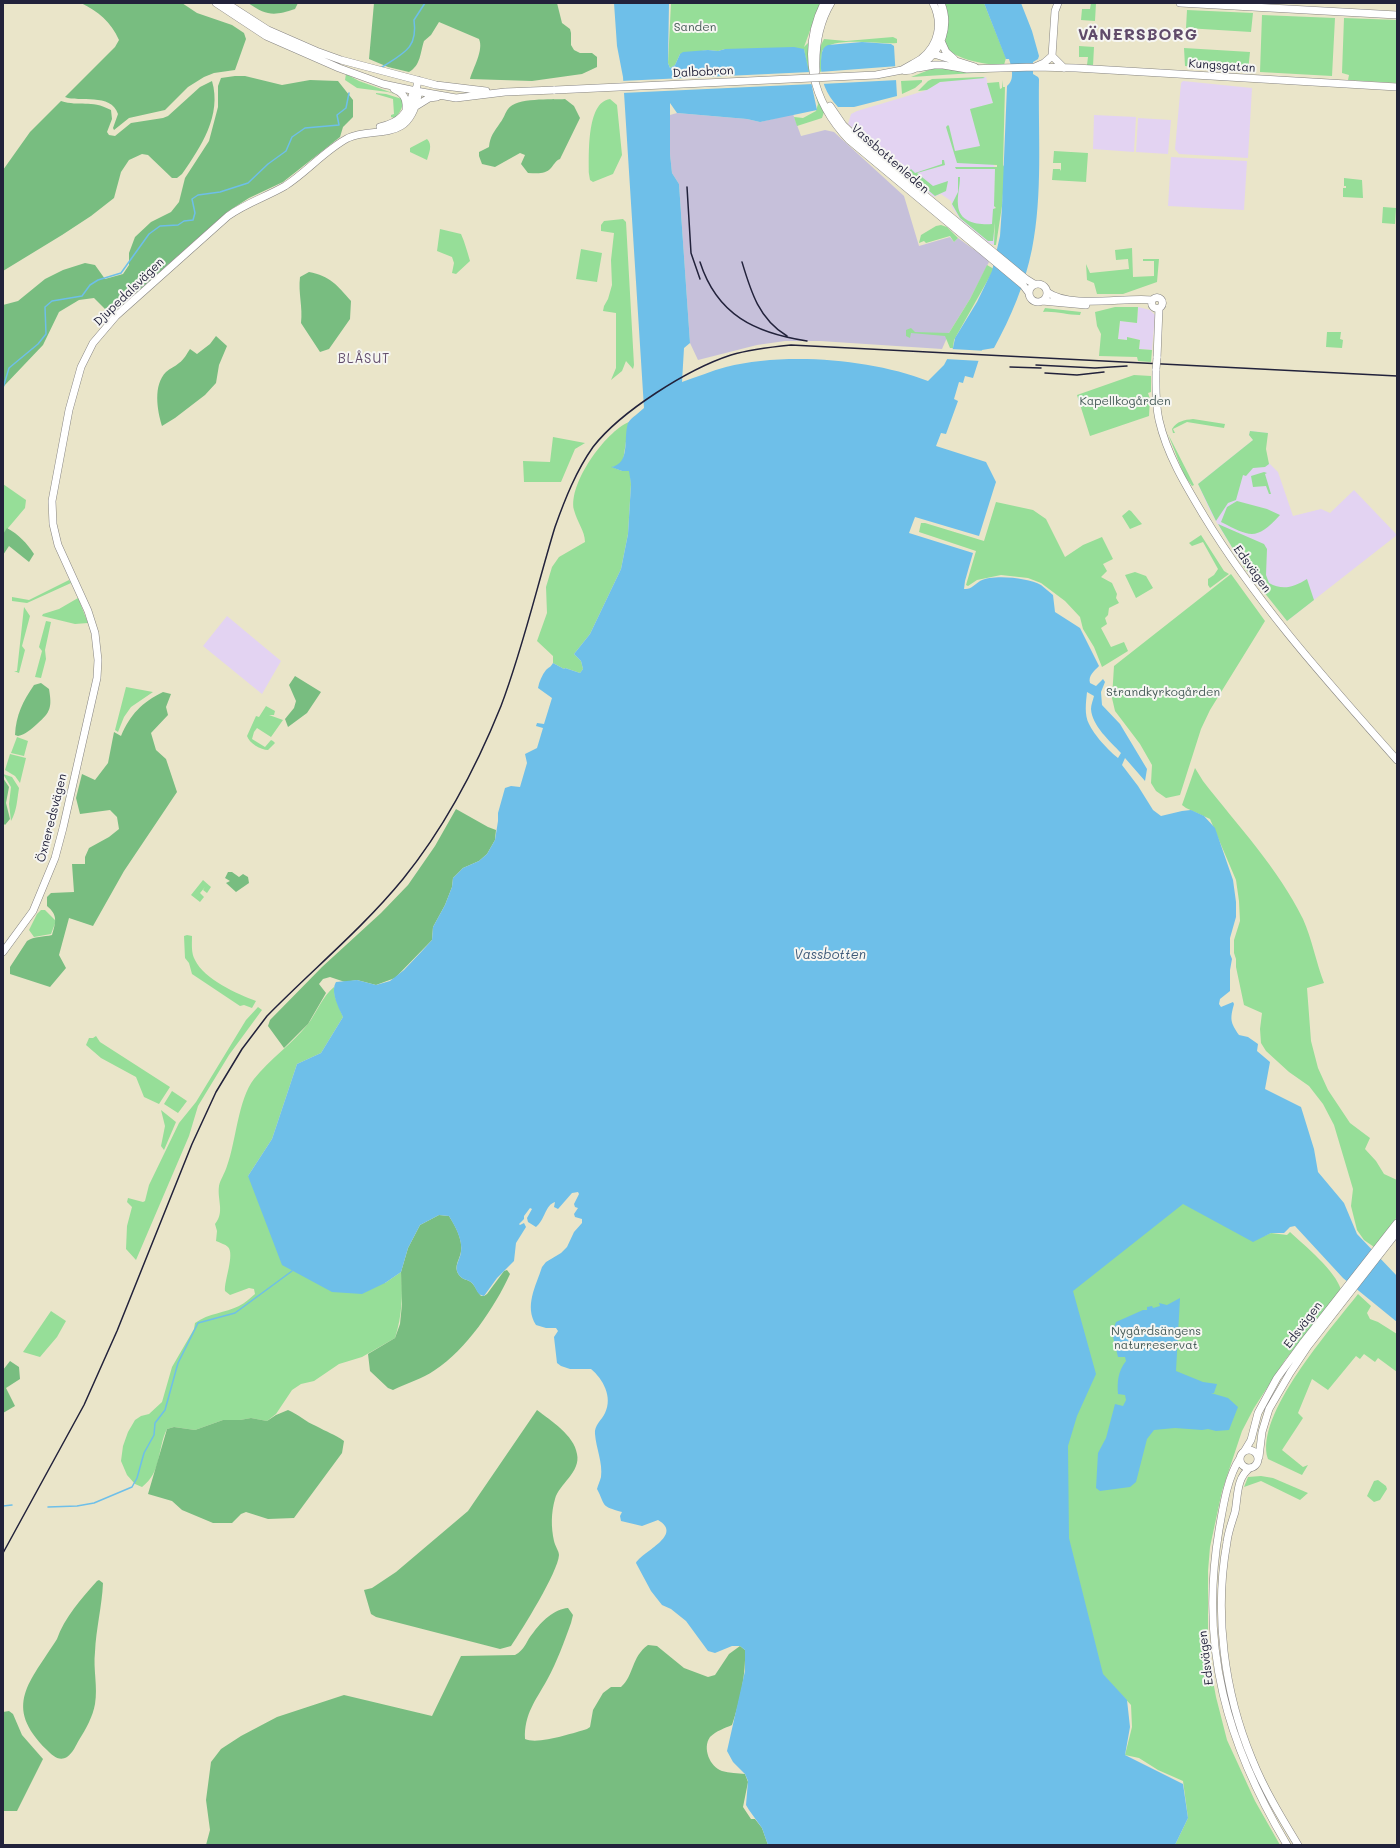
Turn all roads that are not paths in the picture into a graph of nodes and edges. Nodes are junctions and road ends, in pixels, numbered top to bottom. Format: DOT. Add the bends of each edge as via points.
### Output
graph roads {
  1 [pos="216,3"];
  2 [pos="226,3"];
  3 [pos="824,3"];
  4 [pos="832,3"];
  5 [pos="933,3"];
  6 [pos="941,3"];
  7 [pos="1058,3"];
  8 [pos="1180,3"];
  9 [pos="1397,15"];
  10 [pos="941,40"];
  11 [pos="933,51"];
  12 [pos="1052,56"];
  13 [pos="957,62"];
  14 [pos="943,65"];
  15 [pos="1035,67"];
  16 [pos="918,68"];
  17 [pos="1064,68"];
  18 [pos="981,69"];
  19 [pos="902,70"];
  20 [pos="418,80"];
  21 [pos="383,84"];
  22 [pos="1397,87"];
  23 [pos="416,91"];
  24 [pos="508,92"];
  25 [pos="445,97"];
  26 [pos="416,106"];
  27 [pos="406,112"];
  28 [pos="370,132"];
  29 [pos="995,258"];
  30 [pos="1024,282"];
  31 [pos="1034,284"];
  32 [pos="1048,292"];
  33 [pos="1029,293"];
  34 [pos="1042,301"];
  35 [pos="1107,301"];
  36 [pos="97,678"];
  37 [pos="1397,760"];
  38 [pos="3,952"];
  39 [pos="1397,1223"];
  40 [pos="1397,1232"];
  41 [pos="1384,1243"];
  42 [pos="1345,1293"];
  43 [pos="1245,1450"];
  44 [pos="1259,1457"];
  45 [pos="1240,1458"];
  46 [pos="1250,1468"];
  47 [pos="1287,1845"];
  48 [pos="1298,1845"];
  1 -- 21 [label="main road" via="266,36"];
  2 -- 20 [label="main road, Dalbobron" via="268,30 316,51"];
  3 -- 29 [label="main road, Vassbottenleden" via="813,32 811,62 816,87 834,122 849,140"];
  4 -- 29 [label="main road, Vassbottenleden" via="824,15 819,33 816,70 819,86 836,116 860,141"];
  5 -- 11 [label="main road" via="939,18"];
  6 -- 10 [label="main road" via="945,21"];
  7 -- 12 [label="main road" via="1055,11"];
  8 -- 9 [label="main road"];
  10 -- 11 [label="main road"];
  10 -- 13 [label="main road" via="946,52"];
  11 -- 13 [label="main road"];
  11 -- 14 [label="main road" via="936,60"];
  11 -- 16 [label="main road"];
  11 -- 19 [label="main road"];
  12 -- 15 [label="main road"];
  12 -- 17 [label="main road"];
  13 -- 18 [label="main road"];
  14 -- 16 [label="main road, Dalbobron"];
  14 -- 18 [label="main road, Dalbobron"];
  15 -- 17 [label="main road, Kungsgatan"];
  15 -- 18 [label="main road, Kungsgatan"];
  16 -- 19 [label="main road, Dalbobron" via="908,72"];
  17 -- 22 [label="main road, Kungsgatan"];
  19 -- 24 [label="main road, Dalbobron, bridge" via="876,75"];
  20 -- 23 [label="main road, Djupedalsvägen"];
  20 -- 24 [label="main road, Dalbobron" via="463,90"];
  21 -- 23 [label="main road, Dalbobron"];
  21 -- 27 [label="main road" via="405,96"];
  23 -- 25 [label="main road, Dalbobron"];
  23 -- 26 [label="main road, Djupedalsvägen"];
  23 -- 27 [label="main road, Djupedalsvägen"];
  24 -- 25 [label="main road, Dalbobron"];
  25 -- 26 [label="main road" via="429,98"];
  26 -- 28 [label="main road, Djupedalsvägen" via="401,126"];
  27 -- 28 [label="main road, Djupedalsvägen" via="393,124"];
  28 -- 36 [label="main road, Djupedalsvägen" via="355,135 340,143 285,186 228,216 116,316 100,334 86,357 69,410 53,490 52,514 59,550 94,628 98,651"];
  29 -- 30 [label="main road, Vassbottenleden"];
  30 -- 31 [label="main road, Vassbottenleden"];
  30 -- 33 [label="main road, Vassbottenleden"];
  31 -- 32 [label="main road" via="1043,284"];
  31 -- 33 [label="main road"];
  32 -- 34 [label="main road"];
  32 -- 35 [label="main road" via="1059,297 1082,301"];
  33 -- 34 [label="main road" via="1032,300"];
  34 -- 35 [label="main road" via="1085,305"];
  35 -- 37 [label="main road, Edsvägen, bridge" via="1152,300 1153,306 1159,308 1157,410 1166,442 1187,487 1236,566 1294,643"];
  36 -- 38 [label="main road, Öxneredsvägen" via="59,846 33,911"];
  39 -- 41 [label="main road, Edsvägen"];
  40 -- 41 [label="main road, Edsvägen"];
  41 -- 42 [label="main road, Edsvägen"];
  42 -- 43 [label="main road, Edsvägen" via="1277,1378 1258,1413 1251,1440"];
  42 -- 44 [label="main road, Edsvägen" via="1277,1393 1266,1420"];
  43 -- 44 [label="main road" via="1254,1451"];
  43 -- 45 [label="main road, Edsvägen"];
  44 -- 46 [label="main road, Edsvägen" via="1257,1465"];
  45 -- 46 [label="main road" via="1244,1466"];
  45 -- 47 [label="main road, Edsvägen" via="1221,1514 1215,1552 1213,1601 1216,1662 1237,1746 1259,1796"];
  46 -- 48 [label="main road, Edsvägen" via="1240,1480 1225,1554 1222,1620 1225,1660 1240,1727 1252,1758 1277,1810"];
}
